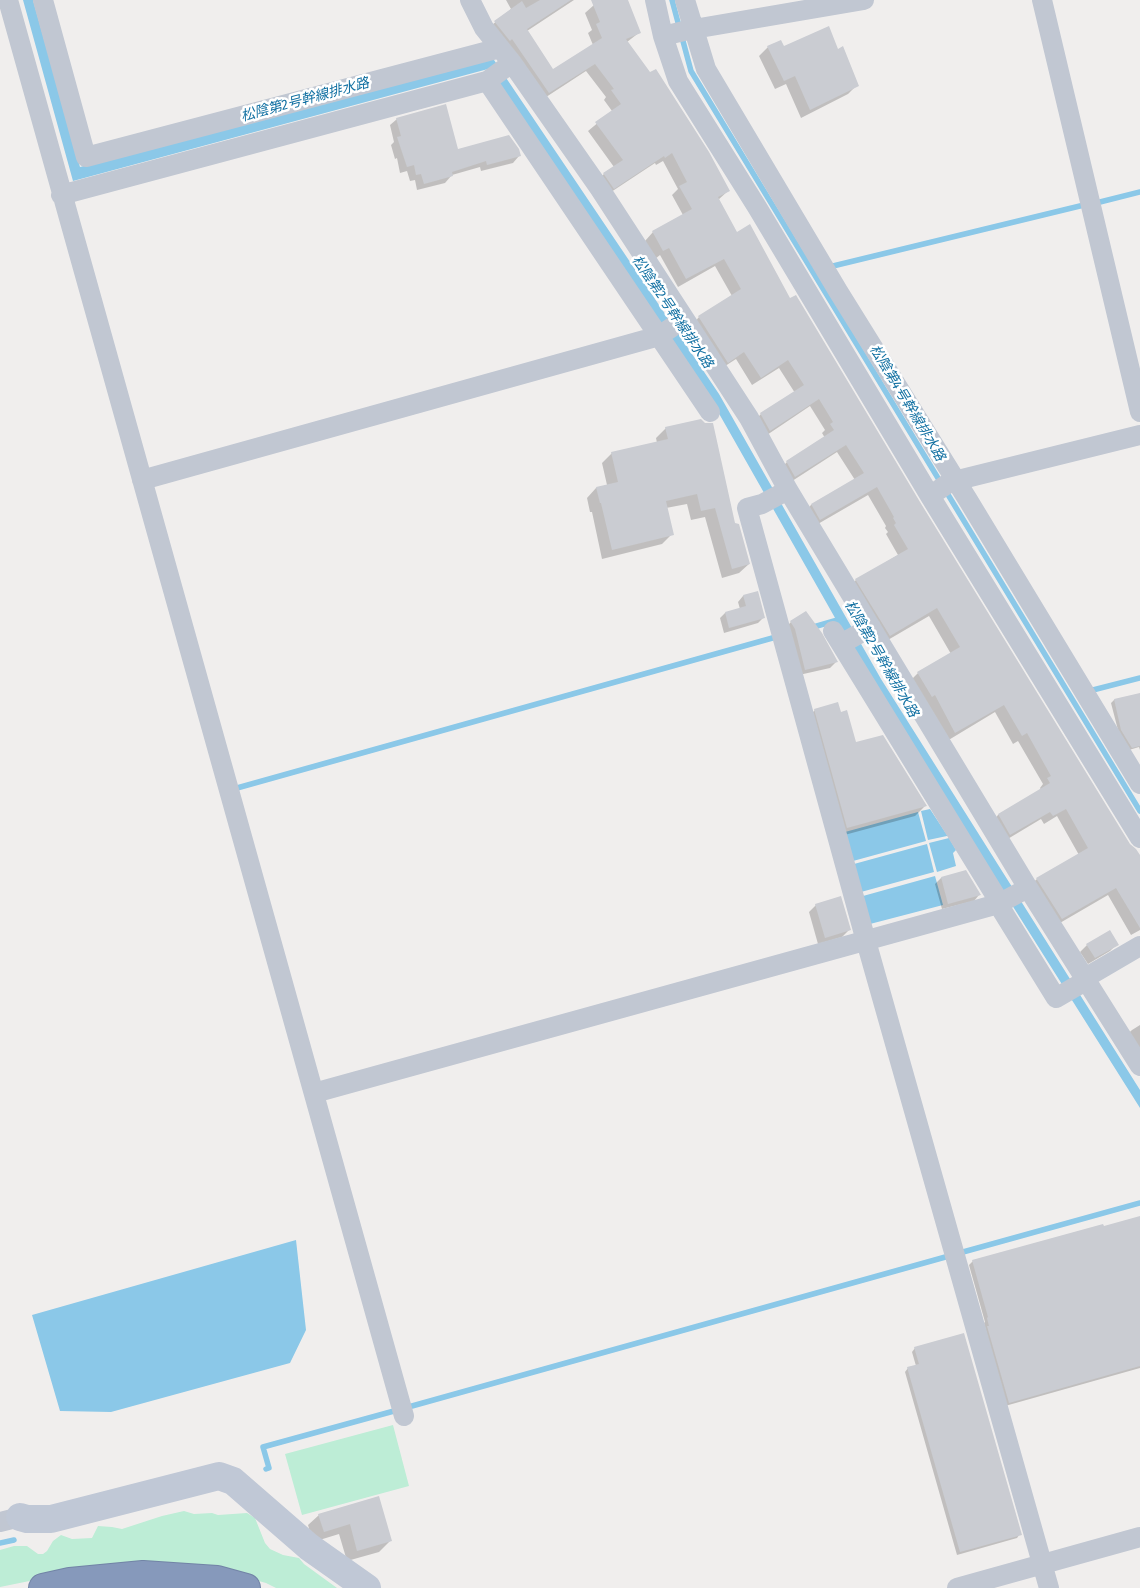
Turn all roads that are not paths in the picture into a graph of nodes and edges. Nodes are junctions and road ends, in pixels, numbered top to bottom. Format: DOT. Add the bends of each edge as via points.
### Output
graph roads {
  1 [pos="8,0"];
  2 [pos="43,0"];
  3 [pos="470,0"];
  4 [pos="655,0"];
  5 [pos="685,0"];
  6 [pos="864,0"];
  7 [pos="1042,0"];
  8 [pos="679,32"];
  9 [pos="498,68"];
  10 [pos="61,194"];
  11 [pos="682,321"];
  12 [pos="661,336"];
  13 [pos="710,412"];
  14 [pos="1140,412"];
  15 [pos="1140,434"];
  16 [pos="142,480"];
  17 [pos="953,481"];
  18 [pos="786,491"];
  19 [pos="932,495"];
  20 [pos="867,630"];
  21 [pos="904,690"];
  22 [pos="880,705"];
  23 [pos="1140,784"];
  24 [pos="1140,838"];
  25 [pos="1025,889"];
  26 [pos="1001,902"];
  27 [pos="866,941"];
  28 [pos="1140,946"];
  29 [pos="1084,980"];
  30 [pos="1140,1066"];
  31 [pos="314,1093"];
  32 [pos="404,1416"];
  33 [pos="10,1520"];
  34 [pos="1140,1537"];
  35 [pos="1043,1564"];
  36 [pos="43,1588"];
  37 [pos="246,1588"];
  38 [pos="367,1588"];
  39 [pos="957,1588"];
  40 [pos="1049,1588"];
  1 -- 10 [label="street"];
  2 -- 9 [label="street" via="86,157"];
  3 -- 9 [label="street"];
  4 -- 8 [label="street"];
  5 -- 8 [label="street"];
  6 -- 8 [label="street"];
  7 -- 14 [label="street"];
  8 -- 17 [label="street" via="706,69"];
  8 -- 19 [label="street" via="678,81"];
  9 -- 10 [label="street"];
  9 -- 11 [label="street" via="600,189"];
  9 -- 12 [label="street"];
  10 -- 16 [label="street"];
  11 -- 12 [label="street"];
  11 -- 18 [label="street" via="749,418"];
  12 -- 13 [label="street"];
  12 -- 16 [label="street"];
  15 -- 17 [label="street"];
  16 -- 31 [label="street"];
  17 -- 19 [label="street"];
  17 -- 23 [label="street"];
  18 -- 20 [label="street"];
  18 -- 27 [label="street" via="747,508"];
  19 -- 24 [label="street"];
  20 -- 21 [label="street"];
  20 -- 22 [label="street" via="839,639"];
  21 -- 22 [label="street"];
  21 -- 25 [label="street"];
  22 -- 26 [label="street"];
  25 -- 26 [label="street"];
  25 -- 29 [label="street"];
  26 -- 27 [label="street"];
  26 -- 29 [label="street" via="1056,998"];
  27 -- 31 [label="street"];
  27 -- 35 [label="street"];
  28 -- 29 [label="street"];
  29 -- 30 [label="street"];
  31 -- 32 [label="street"];
  33 -- 38 [label="street" via="51,1519 219,1476 233,1481 309,1546"];
  34 -- 35 [label="street"];
  35 -- 39 [label="street"];
  35 -- 40 [label="street"];
  36 -- 37 [label="highway" via="144,1574 216,1580"];
}
